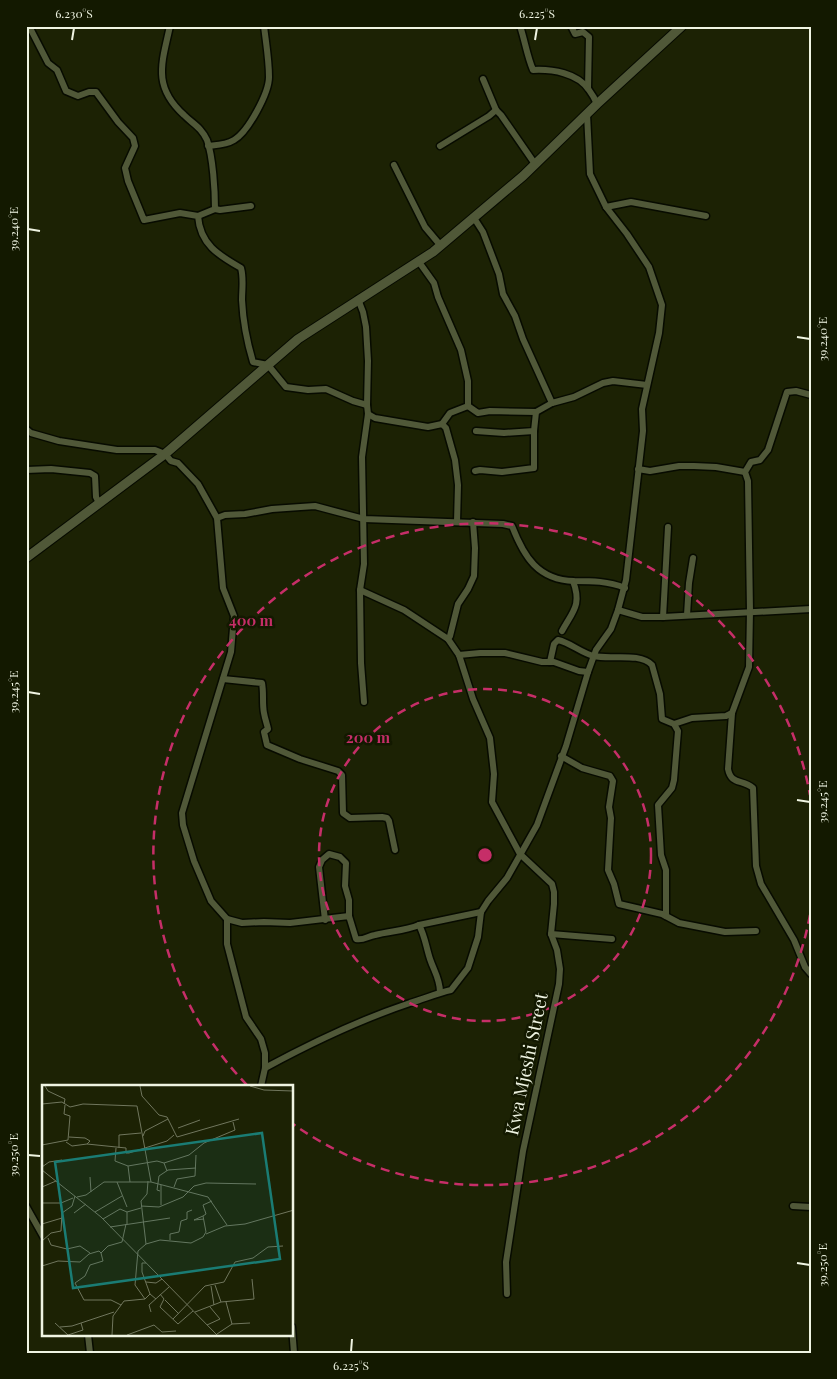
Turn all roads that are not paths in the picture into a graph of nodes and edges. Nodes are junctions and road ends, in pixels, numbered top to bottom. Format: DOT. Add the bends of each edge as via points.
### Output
graph roads {
  1 [pos="29,26"];
  2 [pos="170,26"];
  3 [pos="264,26"];
  4 [pos="520,26"];
  5 [pos="571,26"];
  6 [pos="682,26"];
  7 [pos="483,79"];
  8 [pos="588,88"];
  9 [pos="597,104"];
  10 [pos="496,110"];
  11 [pos="587,114"];
  12 [pos="208,146"];
  13 [pos="440,146"];
  14 [pos="535,164"];
  15 [pos="394,165"];
  16 [pos="250,206"];
  17 [pos="606,208"];
  18 [pos="216,209"];
  19 [pos="198,216"];
  20 [pos="706,216"];
  21 [pos="474,218"];
  22 [pos="441,246"];
  23 [pos="419,262"];
  24 [pos="358,299"];
  25 [pos="264,368"];
  26 [pos="647,385"];
  27 [pos="811,395"];
  28 [pos="552,403"];
  29 [pos="367,404"];
  30 [pos="468,406"];
  31 [pos="536,412"];
  32 [pos="368,414"];
  33 [pos="442,424"];
  34 [pos="26,429"];
  35 [pos="476,431"];
  36 [pos="534,431"];
  37 [pos="165,454"];
  38 [pos="638,469"];
  39 [pos="26,470"];
  40 [pos="475,471"];
  41 [pos="745,472"];
  42 [pos="98,503"];
  43 [pos="217,518"];
  44 [pos="364,518"];
  45 [pos="457,522"];
  46 [pos="473,522"];
  47 [pos="668,527"];
  48 [pos="26,558"];
  49 [pos="692,558"];
  50 [pos="573,581"];
  51 [pos="625,588"];
  52 [pos="360,590"];
  53 [pos="811,609"];
  54 [pos="618,610"];
  55 [pos="750,611"];
  56 [pos="687,615"];
  57 [pos="663,617"];
  58 [pos="562,631"];
  59 [pos="448,639"];
  60 [pos="458,655"];
  61 [pos="594,656"];
  62 [pos="550,662"];
  63 [pos="588,672"];
  64 [pos="223,679"];
  65 [pos="364,702"];
  66 [pos="732,713"];
  67 [pos="674,724"];
  68 [pos="561,756"];
  69 [pos="394,850"];
  70 [pos="520,854"];
  71 [pos="481,912"];
  72 [pos="350,916"];
  73 [pos="666,916"];
  74 [pos="227,919"];
  75 [pos="325,920"];
  76 [pos="419,925"];
  77 [pos="756,931"];
  78 [pos="552,934"];
  79 [pos="612,940"];
  80 [pos="811,974"];
  81 [pos="440,992"];
  82 [pos="265,1068"];
  83 [pos="261,1085"];
  84 [pos="26,1206"];
  85 [pos="794,1206"];
  86 [pos="811,1207"];
  87 [pos="42,1234"];
  88 [pos="507,1294"];
  89 [pos="88,1336"];
  90 [pos="293,1336"];
  91 [pos="90,1353"];
  92 [pos="294,1353"];
  1 -- 19 [label="street" via="48,62 57,70 66,91 78,96 96,92 133,138 134,146 125,168 144,220 180,213"];
  2 -- 12 [label="street" via="161,69 162,81 179,111 199,126"];
  3 -- 12 [label="street" via="270,78 268,90 236,140"];
  4 -- 8 [label="street" via="533,70 560,71"];
  5 -- 8 [label="street" via="574,34 583,32 589,37"];
  6 -- 9 [label="main road"];
  7 -- 10 [label="street"];
  8 -- 9 [label="street"];
  9 -- 11 [label="main road"];
  10 -- 13 [label="street"];
  10 -- 14 [label="street"];
  11 -- 14 [label="main road"];
  11 -- 17 [label="street" via="590,174"];
  12 -- 18 [label="street"];
  14 -- 21 [label="main road"];
  15 -- 22 [label="street" via="425,227"];
  16 -- 18 [label="street"];
  17 -- 20 [label="street" via="631,202"];
  17 -- 26 [label="street" via="649,267 662,305"];
  18 -- 19 [label="street"];
  19 -- 25 [label="street" via="198,226 211,249 241,268 244,323 253,362"];
  21 -- 22 [label="main road"];
  21 -- 28 [label="street" via="483,232 503,294"];
  22 -- 23 [label="main road"];
  23 -- 24 [label="main road"];
  23 -- 30 [label="street" via="434,283 461,350 468,381"];
  24 -- 25 [label="main road" via="298,339"];
  24 -- 29 [label="street" via="366,327"];
  25 -- 29 [label="street" via="286,387 326,389"];
  25 -- 37 [label="main road"];
  26 -- 28 [label="street" via="613,381"];
  26 -- 38 [label="street"];
  27 -- 41 [label="street" via="787,392 768,450 760,460 751,462"];
  28 -- 31 [label="street"];
  29 -- 32 [label="street"];
  30 -- 31 [label="street" via="478,413"];
  30 -- 33 [label="street" via="450,413"];
  31 -- 36 [label="street"];
  32 -- 33 [label="street" via="428,427"];
  32 -- 44 [label="street" via="362,457"];
  33 -- 45 [label="street" via="456,460"];
  34 -- 37 [label="street" via="59,441 117,450 155,450"];
  35 -- 36 [label="street"];
  36 -- 40 [label="street" via="534,468"];
  37 -- 42 [label="main road"];
  37 -- 43 [label="street" via="198,484"];
  38 -- 41 [label="street" via="650,471 694,466"];
  38 -- 51 [label="street"];
  39 -- 42 [label="street" via="41,468 90,473 95,476"];
  41 -- 55 [label="street" via="748,481"];
  42 -- 48 [label="main road"];
  43 -- 44 [label="street" via="315,506"];
  43 -- 64 [label="street" via="223,588 234,616 231,652"];
  44 -- 45 [label="street"];
  44 -- 52 [label="street" via="364,564"];
  45 -- 46 [label="street"];
  46 -- 50 [label="street" via="512,526 522,551 541,573"];
  46 -- 59 [label="street" via="474,576 458,604"];
  47 -- 57 [label="street"];
  49 -- 56 [label="street"];
  50 -- 51 [label="street" via="601,582"];
  50 -- 58 [label="street" via="577,602"];
  51 -- 54 [label="street"];
  52 -- 59 [label="street" via="404,610"];
  52 -- 65 [label="street" via="360,663"];
  53 -- 55 [label="street"];
  54 -- 57 [label="street" via="642,617"];
  54 -- 61 [label="street" via="611,629"];
  55 -- 56 [label="street"];
  55 -- 66 [label="street" via="749,667"];
  56 -- 57 [label="street"];
  59 -- 60 [label="street, Kwa Mjeshi Street"];
  60 -- 62 [label="street" via="505,653"];
  60 -- 70 [label="street, Kwa Mjeshi Street" via="490,738 494,774 492,802"];
  61 -- 62 [label="street" via="558,640"];
  61 -- 63 [label="street"];
  61 -- 67 [label="street" via="638,658 649,662 660,694 662,719"];
  62 -- 63 [label="street"];
  63 -- 68 [label="street"];
  64 -- 69 [label="street" via="262,684 267,745 342,774 343,813 350,818 387,818"];
  64 -- 74 [label="street" via="182,813 194,861 211,901"];
  66 -- 67 [label="street" via="692,718"];
  66 -- 80 [label="street" via="729,776 753,788 756,866 761,884"];
  67 -- 73 [label="street" via="678,731 674,780 672,788 658,805 661,855 666,870"];
  68 -- 70 [label="street" via="537,825"];
  68 -- 73 [label="street" via="582,768 610,776 613,781 609,807 608,870 619,904"];
  70 -- 71 [label="street"];
  70 -- 78 [label="street, Kwa Mjeshi Street" via="552,884"];
  71 -- 76 [label="street"];
  71 -- 81 [label="street" via="478,937 468,968 451,990"];
  72 -- 75 [label="street"];
  72 -- 75 [label="street" via="345,886 346,863 329,854 319,867"];
  72 -- 76 [label="street" via="356,939 360,940"];
  73 -- 77 [label="street" via="679,923 725,932"];
  74 -- 75 [label="street" via="242,923 290,924"];
  74 -- 82 [label="street" via="227,944 246,1016 261,1039"];
  76 -- 81 [label="street" via="440,983"];
  78 -- 79 [label="street"];
  78 -- 88 [label="street, Kwa Mjeshi Street" via="560,969 559,984 523,1151 506,1262"];
  81 -- 82 [label="street" via="318,1039"];
  82 -- 83 [label="street"];
  84 -- 87 [label="street"];
  85 -- 86 [label="street"];
  89 -- 91 [label="street"];
  90 -- 92 [label="street"];
}
